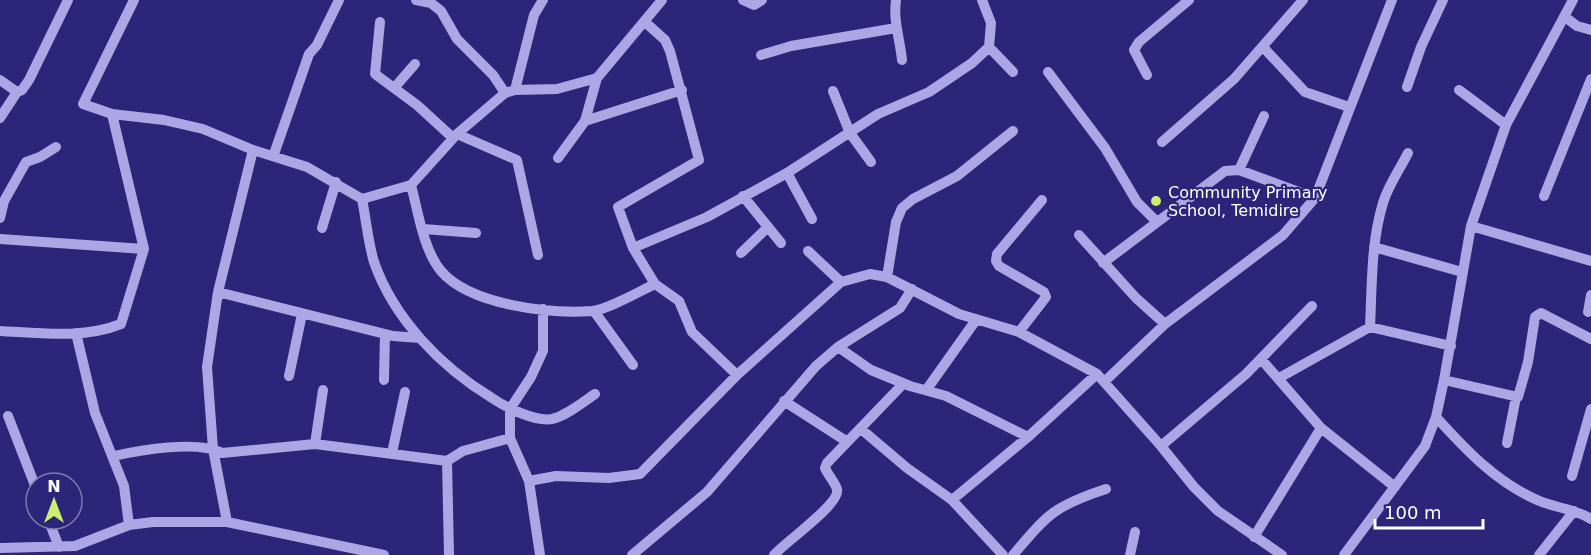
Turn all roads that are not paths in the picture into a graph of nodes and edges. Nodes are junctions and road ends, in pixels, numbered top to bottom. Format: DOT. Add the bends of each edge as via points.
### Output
graph roads {
  1 [pos="68,0"];
  2 [pos="134,0"];
  3 [pos="339,0"];
  4 [pos="416,0"];
  5 [pos="543,0"];
  6 [pos="662,0"];
  7 [pos="743,0"];
  8 [pos="762,0"];
  9 [pos="896,0"];
  10 [pos="982,0"];
  11 [pos="1189,0"];
  12 [pos="1303,0"];
  13 [pos="1392,0"];
  14 [pos="1443,0"];
  15 [pos="1573,0"];
  16 [pos="1565,17"];
  17 [pos="380,22"];
  18 [pos="645,22"];
  19 [pos="896,28"];
  20 [pos="1591,30"];
  21 [pos="989,47"];
  22 [pos="1263,47"];
  23 [pos="761,56"];
  24 [pos="902,60"];
  25 [pos="415,64"];
  26 [pos="1013,72"];
  27 [pos="1048,72"];
  28 [pos="1147,75"];
  29 [pos="597,78"];
  30 [pos="1591,79"];
  31 [pos="0,80"];
  32 [pos="395,87"];
  33 [pos="1407,87"];
  34 [pos="682,90"];
  35 [pos="1459,90"];
  36 [pos="510,91"];
  37 [pos="832,91"];
  38 [pos="17,92"];
  39 [pos="1349,107"];
  40 [pos="112,114"];
  41 [pos="1264,116"];
  42 [pos="0,118"];
  43 [pos="585,121"];
  44 [pos="1506,125"];
  45 [pos="1013,131"];
  46 [pos="850,133"];
  47 [pos="455,136"];
  48 [pos="1162,142"];
  49 [pos="56,147"];
  50 [pos="253,150"];
  51 [pos="1408,153"];
  52 [pos="274,154"];
  53 [pos="558,158"];
  54 [pos="871,162"];
  55 [pos="1239,170"];
  56 [pos="787,173"];
  57 [pos="336,182"];
  58 [pos="411,185"];
  59 [pos="743,196"];
  60 [pos="1544,196"];
  61 [pos="1315,198"];
  62 [pos="362,199"];
  63 [pos="1042,200"];
  64 [pos="0,218"];
  65 [pos="812,219"];
  66 [pos="1157,222"];
  67 [pos="1471,226"];
  68 [pos="768,227"];
  69 [pos="322,228"];
  70 [pos="423,229"];
  71 [pos="476,233"];
  72 [pos="1079,235"];
  73 [pos="0,239"];
  74 [pos="781,243"];
  75 [pos="1374,247"];
  76 [pos="633,248"];
  77 [pos="144,249"];
  78 [pos="808,251"];
  79 [pos="741,253"];
  80 [pos="538,255"];
  81 [pos="1591,261"];
  82 [pos="1103,263"];
  83 [pos="1462,272"];
  84 [pos="887,277"];
  85 [pos="841,282"];
  86 [pos="655,284"];
  87 [pos="912,289"];
  88 [pos="218,292"];
  89 [pos="1591,295"];
  90 [pos="1312,306"];
  91 [pos="543,309"];
  92 [pos="594,311"];
  93 [pos="1588,312"];
  94 [pos="302,315"];
  95 [pos="976,320"];
  96 [pos="1166,324"];
  97 [pos="1370,327"];
  98 [pos="0,331"];
  99 [pos="1019,332"];
  100 [pos="76,333"];
  101 [pos="385,334"];
  102 [pos="420,338"];
  103 [pos="1591,339"];
  104 [pos="1451,346"];
  105 [pos="838,347"];
  106 [pos="1261,359"];
  107 [pos="633,365"];
  108 [pos="737,375"];
  109 [pos="289,376"];
  110 [pos="1100,378"];
  111 [pos="1279,378"];
  112 [pos="384,380"];
  113 [pos="1444,380"];
  114 [pos="903,384"];
  115 [pos="927,389"];
  116 [pos="323,390"];
  117 [pos="405,392"];
  118 [pos="595,394"];
  119 [pos="1516,397"];
  120 [pos="784,401"];
  121 [pos="510,409"];
  122 [pos="1591,409"];
  123 [pos="8,416"];
  124 [pos="1436,417"];
  125 [pos="1321,428"];
  126 [pos="861,429"];
  127 [pos="1028,437"];
  128 [pos="510,438"];
  129 [pos="846,441"];
  130 [pos="1507,443"];
  131 [pos="315,444"];
  132 [pos="1161,446"];
  133 [pos="213,449"];
  134 [pos="392,453"];
  135 [pos="114,456"];
  136 [pos="447,461"];
  137 [pos="29,471"];
  138 [pos="1572,476"];
  139 [pos="529,481"];
  140 [pos="1395,487"];
  141 [pos="1106,489"];
  142 [pos="952,500"];
  143 [pos="1574,511"];
  144 [pos="1591,519"];
  145 [pos="227,522"];
  146 [pos="129,525"];
  147 [pos="53,531"];
  148 [pos="1135,532"];
  149 [pos="1254,537"];
  150 [pos="59,547"];
  151 [pos="0,548"];
  152 [pos="77,550"];
  153 [pos="384,555"];
  154 [pos="449,555"];
  155 [pos="540,555"];
  156 [pos="632,555"];
  157 [pos="774,555"];
  158 [pos="1003,555"];
  159 [pos="1013,555"];
  160 [pos="1131,555"];
  161 [pos="1282,555"];
  162 [pos="1344,555"];
  163 [pos="1539,555"];
  1 -- 38 [label="street" via="29,80"];
  2 -- 40 [label="street" via="83,104"];
  3 -- 52 [label="street" via="309,54"];
  4 -- 36 [label="street" via="431,3 441,11 457,39"];
  5 -- 36 [label="street" via="534,15"];
  6 -- 18 [label="street"];
  7 -- 8 [label="street" via="754,5"];
  9 -- 19 [label="street"];
  10 -- 21 [label="street" via="991,23"];
  11 -- 28 [label="street" via="1134,50"];
  12 -- 22 [label="street"];
  13 -- 39 [label="street"];
  14 -- 33 [label="street" via="1420,47"];
  15 -- 16 [label="street"];
  16 -- 20 [label="street"];
  16 -- 44 [label="street"];
  17 -- 32 [label="street" via="374,68 381,79"];
  18 -- 29 [label="street"];
  18 -- 34 [label="street" via="665,40"];
  19 -- 23 [label="street" via="791,46"];
  19 -- 24 [label="street"];
  21 -- 26 [label="street"];
  21 -- 46 [label="street" via="929,92 878,114"];
  22 -- 39 [label="street" via="1305,92"];
  22 -- 48 [label="street" via="1234,79"];
  25 -- 32 [label="street"];
  27 -- 66 [label="street" via="1105,148 1137,202"];
  29 -- 36 [label="street" via="557,89"];
  29 -- 43 [label="street"];
  30 -- 60 [label="street"];
  31 -- 38 [label="street"];
  32 -- 47 [label="street"];
  34 -- 43 [label="street"];
  34 -- 76 [label="street" via="699,160 618,207"];
  35 -- 44 [label="street"];
  36 -- 47 [label="street"];
  37 -- 46 [label="street"];
  38 -- 42 [label="street"];
  39 -- 61 [label="street"];
  40 -- 50 [label="street" via="203,129"];
  40 -- 77 [label="street"];
  41 -- 55 [label="street"];
  43 -- 53 [label="street"];
  44 -- 67 [label="street"];
  45 -- 84 [label="street" via="957,176 902,208"];
  46 -- 54 [label="street"];
  46 -- 56 [label="street"];
  47 -- 58 [label="street"];
  47 -- 80 [label="street" via="517,160"];
  49 -- 64 [label="street" via="26,162 4,201"];
  50 -- 52 [label="street"];
  50 -- 88 [label="street"];
  51 -- 75 [label="street" via="1383,200"];
  52 -- 57 [label="street"];
  55 -- 61 [label="street"];
  55 -- 66 [label="street" via="1225,171"];
  56 -- 59 [label="street"];
  56 -- 65 [label="street"];
  57 -- 62 [label="street"];
  57 -- 69 [label="street"];
  58 -- 62 [label="street"];
  58 -- 70 [label="street"];
  59 -- 68 [label="street"];
  59 -- 76 [label="street" via="707,217"];
  61 -- 96 [label="street" via="1283,235"];
  62 -- 102 [label="street" via="374,261"];
  63 -- 99 [label="street" via="997,254 999,266 1044,292 1046,297"];
  66 -- 82 [label="street"];
  67 -- 81 [label="street"];
  67 -- 83 [label="street"];
  68 -- 74 [label="street"];
  68 -- 79 [label="street"];
  70 -- 71 [label="street"];
  70 -- 91 [label="street" via="441,271 464,288 499,303"];
  72 -- 82 [label="street"];
  73 -- 77 [label="street"];
  75 -- 83 [label="street"];
  75 -- 97 [label="street"];
  76 -- 86 [label="street"];
  77 -- 100 [label="street" via="121,324 108,330"];
  78 -- 85 [label="street"];
  82 -- 96 [label="street"];
  83 -- 104 [label="street"];
  84 -- 85 [label="street" via="870,274"];
  84 -- 87 [label="street"];
  85 -- 108 [label="street"];
  86 -- 92 [label="street"];
  86 -- 108 [label="street" via="679,301 692,332"];
  87 -- 95 [label="street"];
  87 -- 105 [label="street" via="900,308"];
  88 -- 94 [label="street"];
  88 -- 133 [label="street" via="207,367"];
  89 -- 93 [label="street"];
  90 -- 106 [label="street"];
  91 -- 92 [label="street"];
  91 -- 121 [label="street" via="543,351"];
  92 -- 107 [label="street"];
  94 -- 101 [label="street"];
  94 -- 109 [label="street"];
  95 -- 99 [label="street"];
  95 -- 115 [label="street"];
  96 -- 110 [label="street"];
  97 -- 104 [label="street"];
  97 -- 111 [label="street"];
  98 -- 100 [label="street"];
  99 -- 110 [label="street"];
  100 -- 135 [label="street" via="95,413"];
  101 -- 102 [label="street"];
  101 -- 112 [label="street"];
  102 -- 121 [label="street" via="446,366"];
  103 -- 119 [label="street" via="1546,314 1535,317 1528,362"];
  104 -- 113 [label="street"];
  105 -- 114 [label="street" via="871,370"];
  105 -- 120 [label="street"];
  106 -- 111 [label="street"];
  106 -- 132 [label="street"];
  108 -- 139 [label="street" via="640,474 609,478 556,476"];
  110 -- 127 [label="street"];
  110 -- 132 [label="street"];
  111 -- 125 [label="street"];
  113 -- 119 [label="street"];
  113 -- 124 [label="street"];
  114 -- 115 [label="street"];
  114 -- 126 [label="street"];
  115 -- 127 [label="street"];
  116 -- 131 [label="street"];
  117 -- 134 [label="street"];
  118 -- 121 [label="street" via="552,419"];
  119 -- 130 [label="street"];
  120 -- 129 [label="street"];
  120 -- 156 [label="street" via="702,497"];
  121 -- 128 [label="street"];
  122 -- 138 [label="street"];
  123 -- 137 [label="street"];
  124 -- 140 [label="street" via="1425,446"];
  124 -- 143 [label="street" via="1498,477 1533,499"];
  125 -- 140 [label="street"];
  125 -- 149 [label="street"];
  126 -- 129 [label="street"];
  126 -- 142 [label="street"];
  127 -- 142 [label="street"];
  128 -- 136 [label="street" via="463,451"];
  128 -- 139 [label="street"];
  129 -- 157 [label="street" via="825,468 836,496 820,516"];
  131 -- 133 [label="street" via="222,453"];
  131 -- 134 [label="street"];
  132 -- 149 [label="street" via="1218,511"];
  133 -- 135 [label="street" via="179,448"];
  133 -- 145 [label="street"];
  134 -- 136 [label="street"];
  135 -- 146 [label="street" via="124,486"];
  136 -- 154 [label="street"];
  139 -- 155 [label="street"];
  140 -- 162 [label="street"];
  141 -- 159 [label="street" via="1064,504 1046,517"];
  142 -- 158 [label="street"];
  143 -- 144 [label="street"];
  143 -- 163 [label="street"];
  145 -- 146 [label="street"];
  145 -- 153 [label="street"];
  146 -- 152 [label="street"];
  147 -- 150 [label="street"];
  148 -- 160 [label="street"];
  149 -- 161 [label="street"];
  150 -- 151 [label="street"];
  150 -- 152 [label="street"];
}
